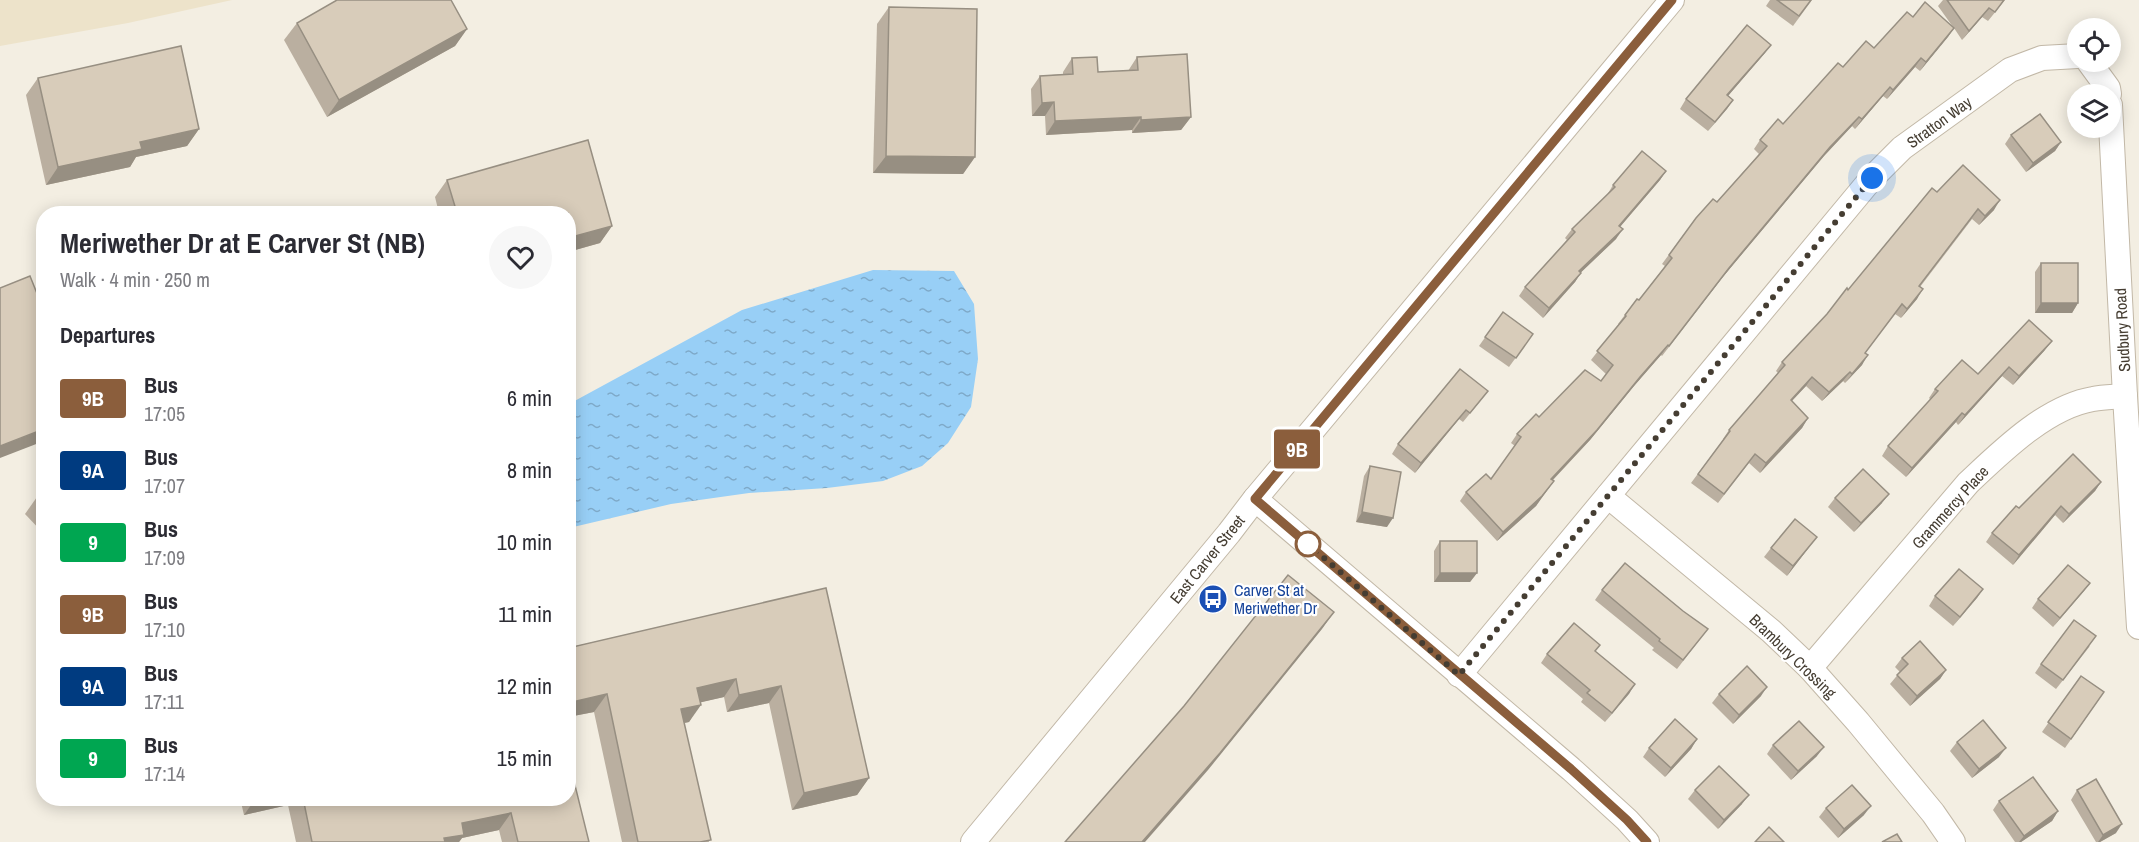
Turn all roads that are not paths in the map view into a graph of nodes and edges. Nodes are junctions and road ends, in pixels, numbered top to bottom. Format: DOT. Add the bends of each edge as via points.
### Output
graph roads {
  1 [pos="1672,0"];
  2 [pos="2067,57"];
  3 [pos="2112,138"];
  4 [pos="2125,396"];
  5 [pos="1608,496"];
  6 [pos="1255,499"];
  7 [pos="2139,627"];
  8 [pos="1810,668"];
  9 [pos="1459,675"];
  10 [pos="973,842"];
  11 [pos="1647,842"];
  12 [pos="1953,842"];
  1 -- 6 [label="street, East Carver Street"];
  2 -- 5 [label="street, Stratton Way" via="2042,58 2010,70 1902,148 1872,178"];
  3 -- 4 [label="street, Sudbury Road"];
  4 -- 7 [label="street, Sudbury Road"];
  4 -- 8 [label="street, Grammercy Place" via="2073,404 2028,430 1995,458 1968,483"];
  5 -- 8 [label="street, Brambury Crossing"];
  5 -- 9 [label="street, Stratton Way"];
  6 -- 9 [label="street"];
  6 -- 10 [label="street, East Carver Street"];
  8 -- 12 [label="street, Brambury Crossing"];
  9 -- 11 [label="street" via="1571,769"];
}
